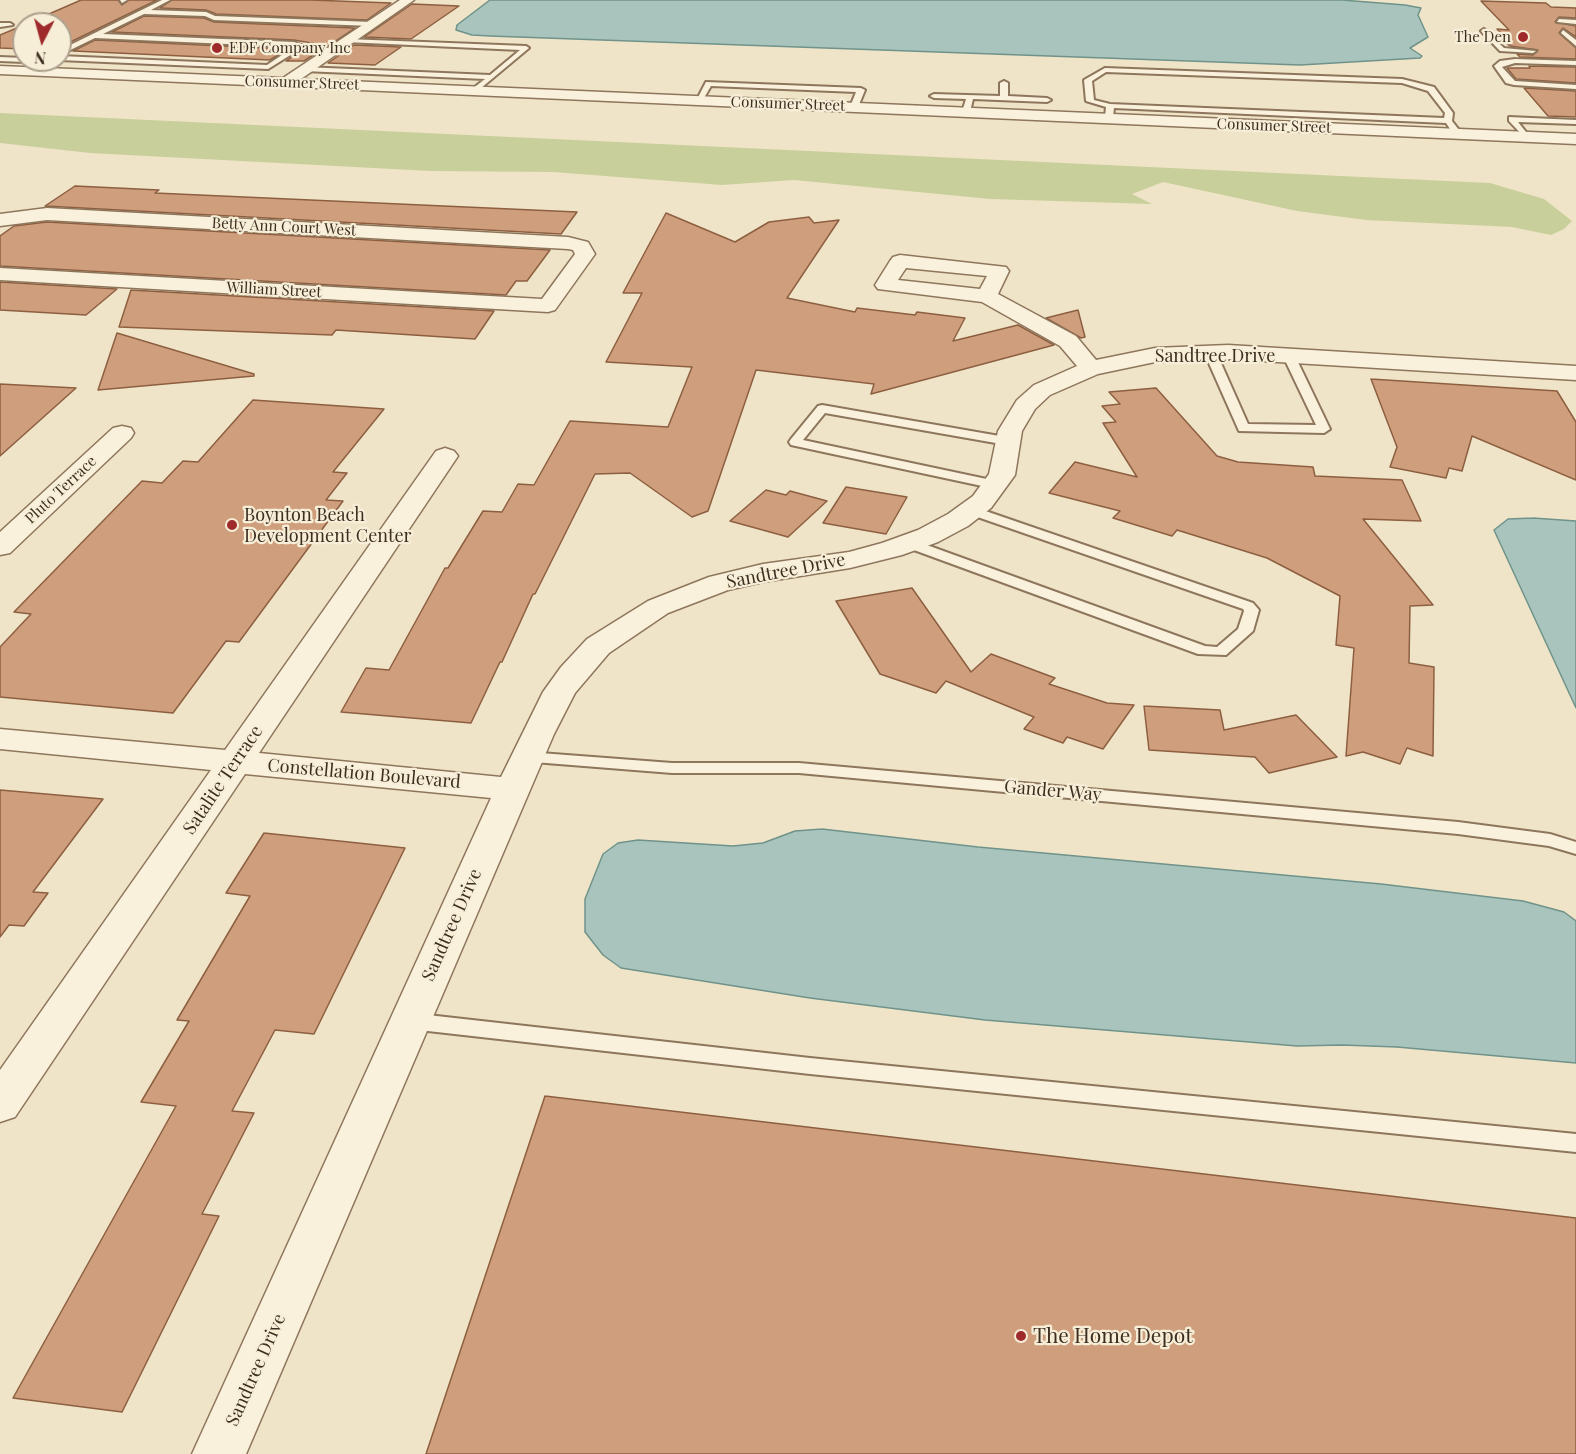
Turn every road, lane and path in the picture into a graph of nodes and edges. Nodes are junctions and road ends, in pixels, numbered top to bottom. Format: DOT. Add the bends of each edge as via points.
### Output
graph roads {
  1 [pos="166,0"];
  2 [pos="408,0"];
  3 [pos="142,12"];
  4 [pos="1559,21"];
  5 [pos="1576,22"];
  6 [pos="372,24"];
  7 [pos="0,25"];
  8 [pos="10,25"];
  9 [pos="1484,31"];
  10 [pos="1576,33"];
  11 [pos="93,36"];
  12 [pos="341,45"];
  13 [pos="1576,45"];
  14 [pos="72,47"];
  15 [pos="299,47"];
  16 [pos="1544,51"];
  17 [pos="72,59"];
  18 [pos="1576,63"];
  19 [pos="72,67"];
  20 [pos="304,69"];
  21 [pos="492,78"];
  22 [pos="285,83"];
  23 [pos="1004,83"];
  24 [pos="764,86"];
  25 [pos="1576,87"];
  26 [pos="475,91"];
  27 [pos="934,96"];
  28 [pos="1004,99"];
  29 [pos="698,100"];
  30 [pos="755,103"];
  31 [pos="1047,103"];
  32 [pos="968,105"];
  33 [pos="854,107"];
  34 [pos="1110,112"];
  35 [pos="1576,122"];
  36 [pos="1453,127"];
  37 [pos="1526,136"];
  38 [pos="1576,139"];
  39 [pos="0,220"];
  40 [pos="0,274"];
  41 [pos="987,296"];
  42 [pos="548,306"];
  43 [pos="1210,352"];
  44 [pos="1289,356"];
  45 [pos="1091,368"];
  46 [pos="1576,373"];
  47 [pos="122,433"];
  48 [pos="1007,441"];
  49 [pos="445,456"];
  50 [pos="996,485"];
  51 [pos="971,510"];
  52 [pos="908,543"];
  53 [pos="0,547"];
  54 [pos="0,739"];
  55 [pos="528,757"];
  56 [pos="235,762"];
  57 [pos="513,789"];
  58 [pos="1576,848"];
  59 [pos="409,1021"];
  60 [pos="0,1104"];
  61 [pos="1576,1143"];
  62 [pos="219,1454"];
  1 -- 3 [label="lane"];
  2 -- 6 [label="street"];
  3 -- 6 [label="lane"];
  3 -- 11 [label="lane"];
  4 -- 5 [label="lane"];
  6 -- 12 [label="street"];
  7 -- 8 [label="lane"];
  9 -- 16 [label="lane" via="1502,50"];
  10 -- 13 [label="lane" via="1563,32"];
  11 -- 14 [label="lane"];
  11 -- 15 [label="lane"];
  12 -- 15 [label="lane"];
  12 -- 20 [label="street"];
  12 -- 21 [label="lane" via="526,48"];
  15 -- 17 [label="lane" via="268,67"];
  18 -- 25 [label="lane" via="1515,61 1498,66 1514,83"];
  19 -- 22 [label="street, Consumer Street"];
  20 -- 21 [label="lane"];
  20 -- 22 [label="street"];
  21 -- 26 [label="lane"];
  22 -- 26 [label="street, Consumer Street"];
  23 -- 28 [label="lane"];
  24 -- 29 [label="lane" via="709,84"];
  24 -- 30 [label="lane"];
  24 -- 33 [label="lane" via="861,90"];
  26 -- 29 [label="street, Consumer Street"];
  27 -- 32 [label="lane"];
  28 -- 31 [label="lane"];
  28 -- 32 [label="lane"];
  29 -- 30 [label="street, Consumer Street"];
  30 -- 33 [label="street, Consumer Street"];
  31 -- 32 [label="street, Consumer Street"];
  31 -- 34 [label="street, Consumer Street"];
  32 -- 33 [label="street, Consumer Street"];
  34 -- 36 [label="street, Consumer Street"];
  34 -- 36 [label="lane" via="1089,101 1088,80 1105,70 1402,81 1431,89 1449,113"];
  35 -- 37 [label="lane" via="1512,119"];
  36 -- 37 [label="street, Consumer Street"];
  37 -- 38 [label="street, Consumer Street"];
  39 -- 42 [label="street, Betty Ann Court West" via="47,214 581,246 585,254"];
  40 -- 42 [label="street, William Street"];
  41 -- 45 [label="street" via="1068,341"];
  43 -- 44 [label="street, Sandtree Drive"];
  43 -- 44 [label="lane" via="1243,428 1324,429"];
  43 -- 45 [label="street, Sandtree Drive" via="1155,355"];
  44 -- 46 [label="street, Sandtree Drive"];
  45 -- 48 [label="street, Sandtree Drive" via="1042,390 1025,405"];
  47 -- 53 [label="street, Pluto Terrace"];
  48 -- 50 [label="street, Sandtree Drive" via="1006,465"];
  48 -- 50 [label="lane" via="822,409 795,442"];
  49 -- 56 [label="street, Satalite Terrace"];
  50 -- 51 [label="street, Sandtree Drive"];
  51 -- 52 [label="street, Sandtree Drive"];
  51 -- 52 [label="lane" via="1248,606 1252,610 1245,631 1221,652 1203,651"];
  52 -- 55 [label="street, Sandtree Drive" via="850,560 719,584 649,612 598,646 572,674 559,692"];
  54 -- 56 [label="street, Constellation Boulevard"];
  55 -- 57 [label="street, Sandtree Drive"];
  55 -- 58 [label="lane, Gander Way" via="672,768 799,768 1458,828 1550,840"];
  56 -- 57 [label="street, Constellation Boulevard"];
  56 -- 60 [label="street, Satalite Terrace"];
  57 -- 59 [label="street, Sandtree Drive"];
  59 -- 61 [label="lane" via="798,1065"];
  59 -- 62 [label="street, Sandtree Drive"];
}
